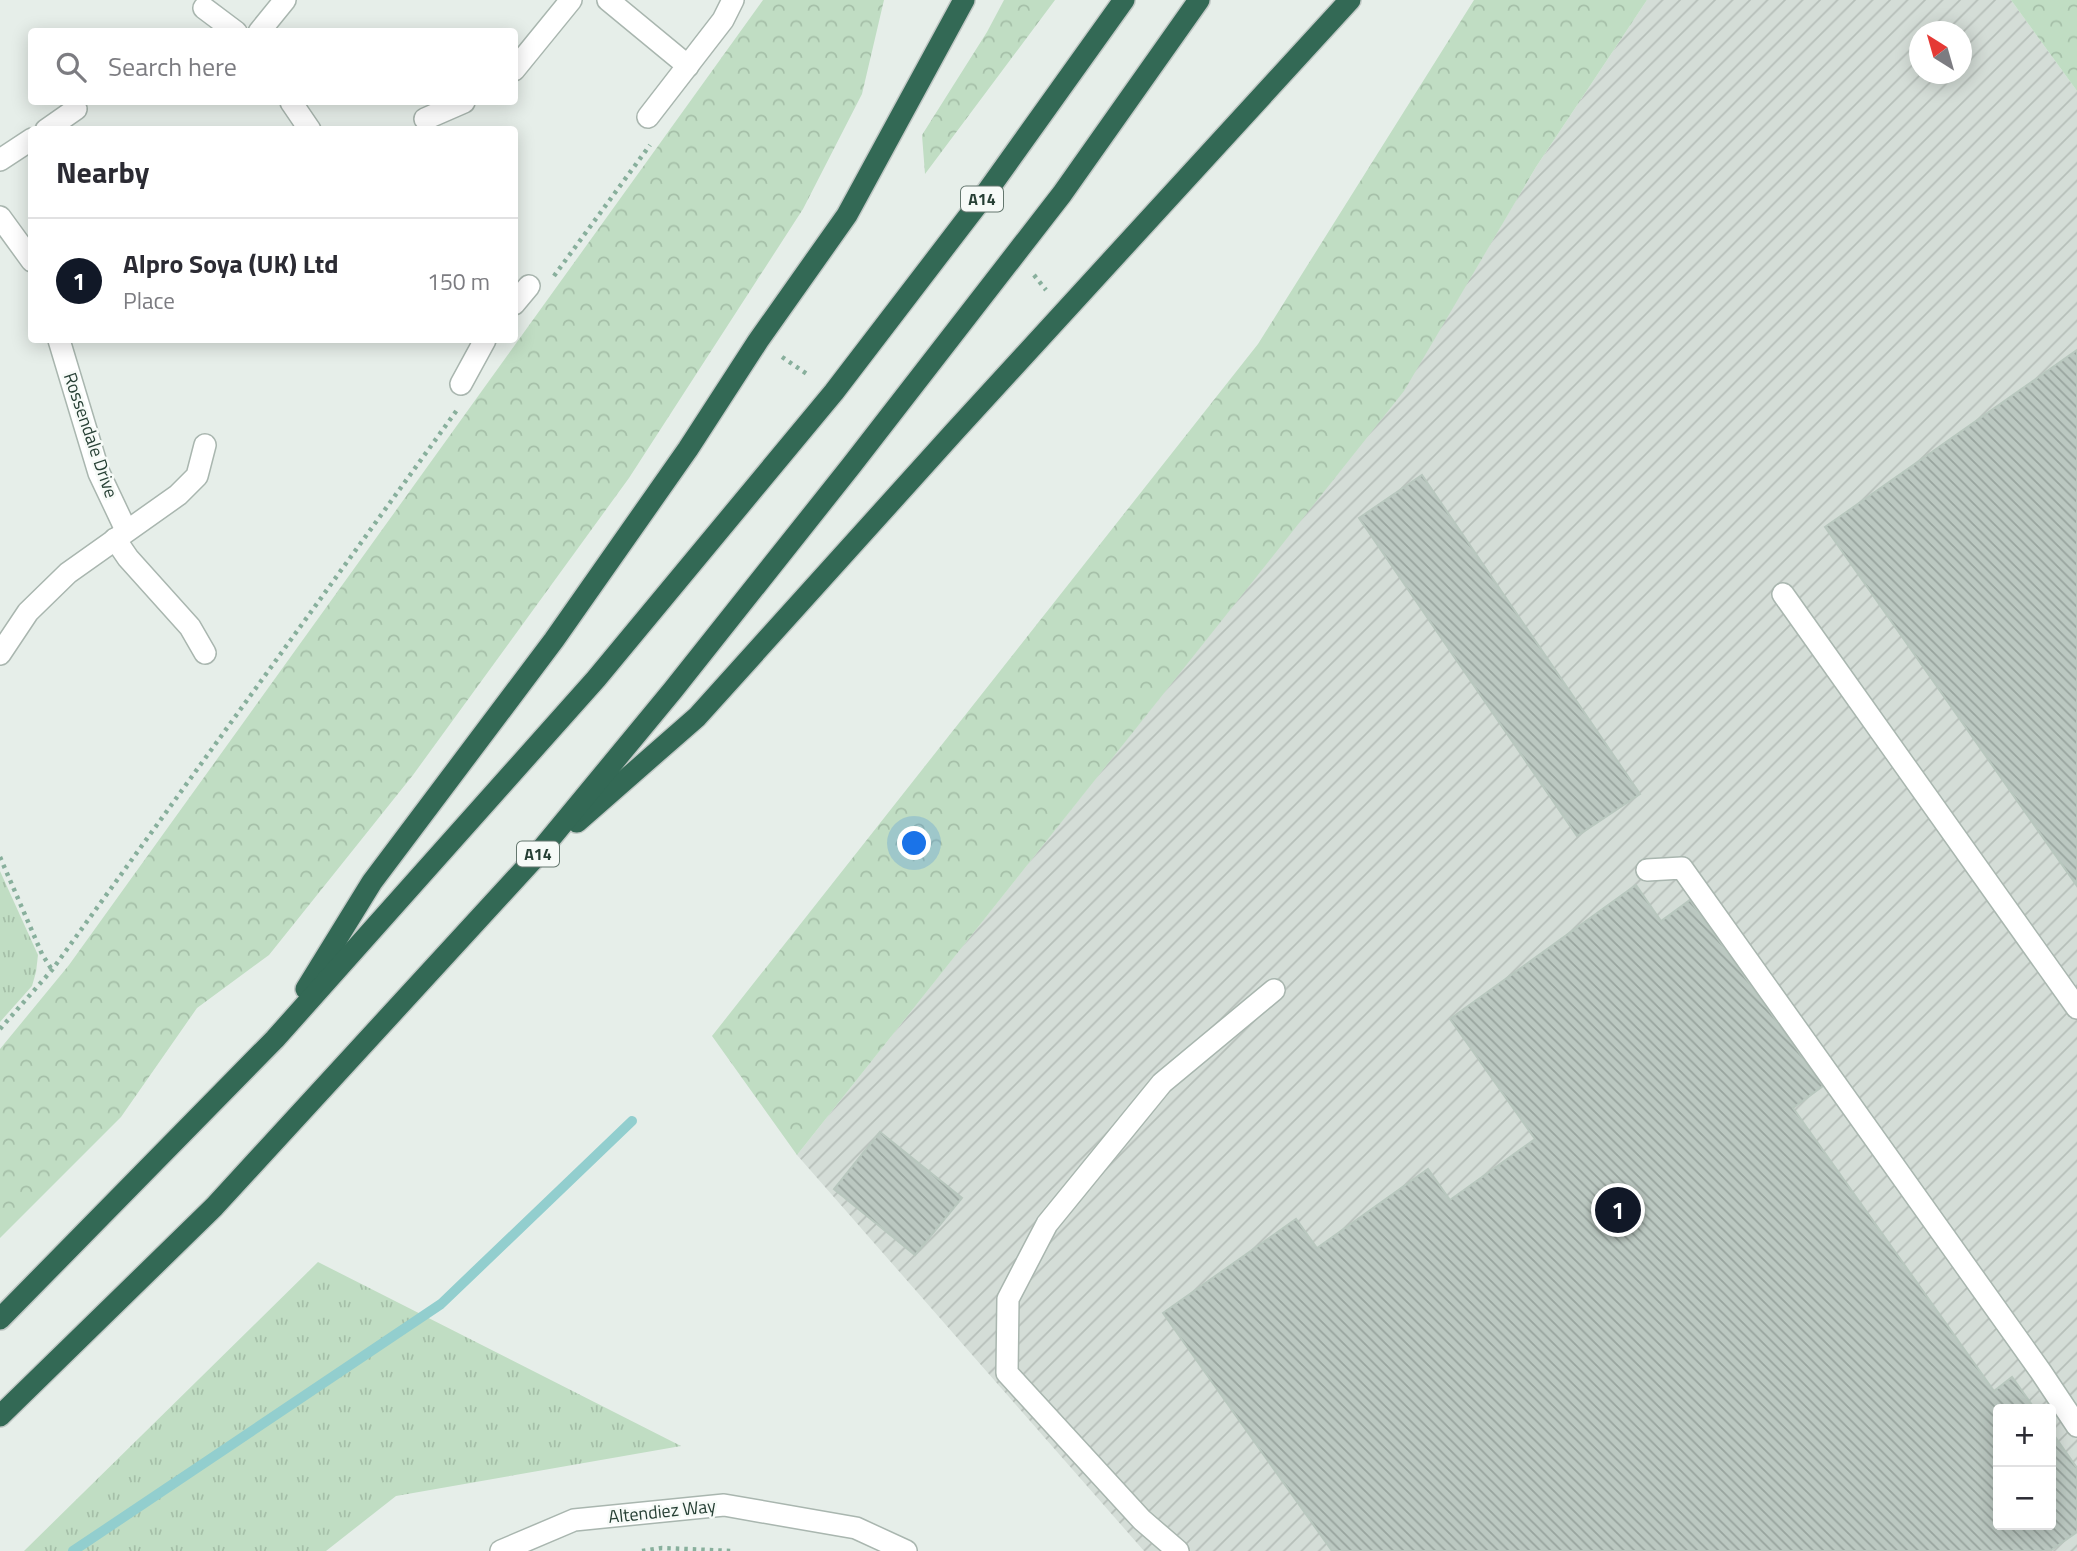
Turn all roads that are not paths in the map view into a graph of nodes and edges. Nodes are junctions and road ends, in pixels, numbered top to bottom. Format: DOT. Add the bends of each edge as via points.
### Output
graph roads {
  1 [pos="285,0"];
  2 [pos="571,0"];
  3 [pos="608,0"];
  4 [pos="733,0"];
  5 [pos="964,0"];
  6 [pos="1124,0"];
  7 [pos="1199,0"];
  8 [pos="1350,0"];
  9 [pos="204,8"];
  10 [pos="231,28"];
  11 [pos="262,28"];
  12 [pos="518,65"];
  13 [pos="688,66"];
  14 [pos="293,105"];
  15 [pos="457,105"];
  16 [pos="76,109"];
  17 [pos="648,117"];
  18 [pos="425,119"];
  19 [pos="52,126"];
  20 [pos="307,126"];
  21 [pos="28,142"];
  22 [pos="0,160"];
  23 [pos="0,217"];
  24 [pos="28,256"];
  25 [pos="539,285"];
  26 [pos="518,301"];
  27 [pos="60,343"];
  28 [pos="482,343"];
  29 [pos="462,393"];
  30 [pos="205,445"];
  31 [pos="120,534"];
  32 [pos="1783,594"];
  33 [pos="205,653"];
  34 [pos="0,654"];
  35 [pos="531,862"];
  36 [pos="1647,870"];
  37 [pos="1274,990"];
  38 [pos="2077,1008"];
  39 [pos="275,1039"];
  40 [pos="0,1320"];
  41 [pos="0,1416"];
  42 [pos="2077,1426"];
  43 [pos="501,1551"];
  44 [pos="906,1551"];
  45 [pos="1178,1551"];
  1 -- 11 [label="street"];
  2 -- 12 [label="street"];
  3 -- 13 [label="street"];
  4 -- 13 [label="street"];
  5 -- 39 [label="highway" via="847,215 554,640 372,882"];
  6 -- 39 [label="highway, A14" via="981,200 834,392 596,679"];
  7 -- 35 [label="highway, A14" via="1062,194 673,690"];
  8 -- 35 [label="highway" via="697,717"];
  9 -- 10 [label="street"];
  13 -- 17 [label="street"];
  14 -- 20 [label="street"];
  15 -- 18 [label="street"];
  16 -- 19 [label="street"];
  21 -- 22 [label="street"];
  23 -- 24 [label="street"];
  25 -- 26 [label="street"];
  27 -- 31 [label="street, Rossendale Drive"];
  28 -- 29 [label="street"];
  30 -- 31 [label="street" via="197,476 178,495"];
  31 -- 33 [label="street, Rossendale Drive" via="128,558 190,627"];
  31 -- 34 [label="street" via="68,573 28,612"];
  32 -- 38 [label="street"];
  35 -- 41 [label="highway, A14" via="214,1207"];
  36 -- 42 [label="street" via="1682,868"];
  37 -- 45 [label="street" via="1162,1083 1047,1224 1008,1299 1007,1373 1142,1520"];
  39 -- 40 [label="highway, A14"];
  43 -- 44 [label="street, Altendiez Way" via="574,1520 724,1505 856,1528"];
}
